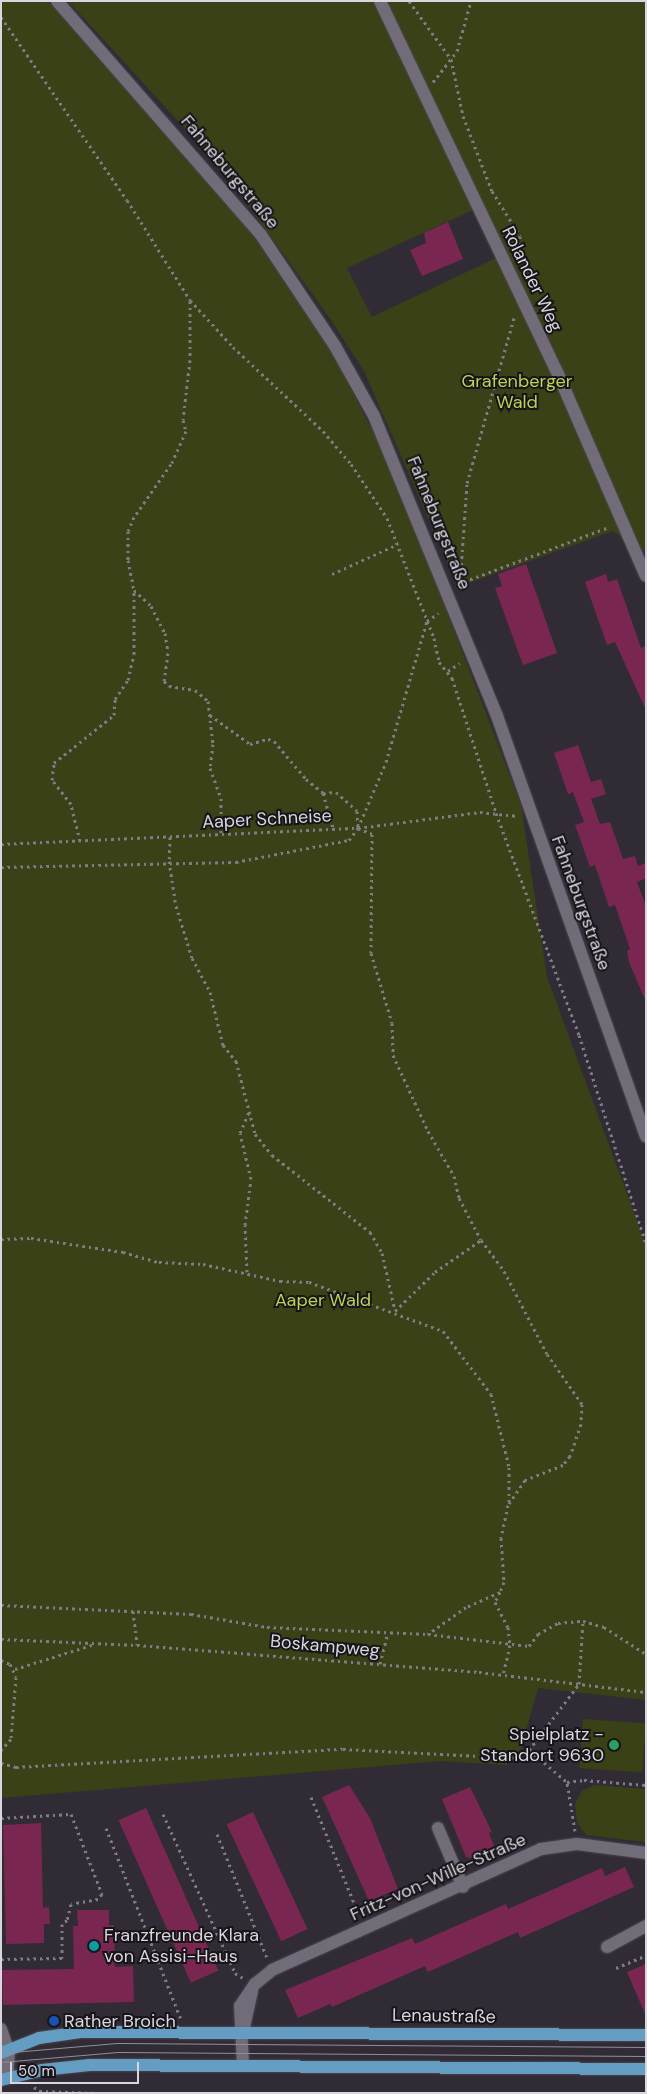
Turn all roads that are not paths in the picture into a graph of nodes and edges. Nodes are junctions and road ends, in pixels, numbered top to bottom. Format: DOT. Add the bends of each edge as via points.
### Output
graph roads {
  1 [pos="57,1"];
  2 [pos="380,1"];
  3 [pos="646,576"];
  4 [pos="646,1136"];
  5 [pos="438,1828"];
  6 [pos="646,1853"];
  7 [pos="463,1887"];
  8 [pos="646,1926"];
  9 [pos="607,1947"];
  10 [pos="1,2029"];
  11 [pos="243,2032"];
  12 [pos="646,2035"];
  13 [pos="5,2051"];
  14 [pos="243,2066"];
  15 [pos="646,2069"];
  16 [pos="1,2080"];
  1 -- 4 [label="street, Fahneburgstraße" via="219,183 301,293 374,416 454,586"];
  2 -- 3 [label="street, Rolander Weg" via="521,298"];
  5 -- 7 [label="street"];
  6 -- 7 [label="street, Fritz-von-Wille-Straße" via="577,1844 541,1849"];
  7 -- 11 [label="street, Fritz-von-Wille-Straße" via="272,1970 255,1984 240,2006"];
  8 -- 9 [label="street"];
  10 -- 13 [label="street"];
  11 -- 12 [label="main road, Lenaustraße"];
  11 -- 13 [label="main road" via="68,2034"];
  11 -- 14 [label="street, Fritz-von-Wille-Straße"];
  13 -- 16 [label="street" via="8,2068"];
  14 -- 15 [label="main road"];
  14 -- 16 [label="main road" via="76,2066"];
}
